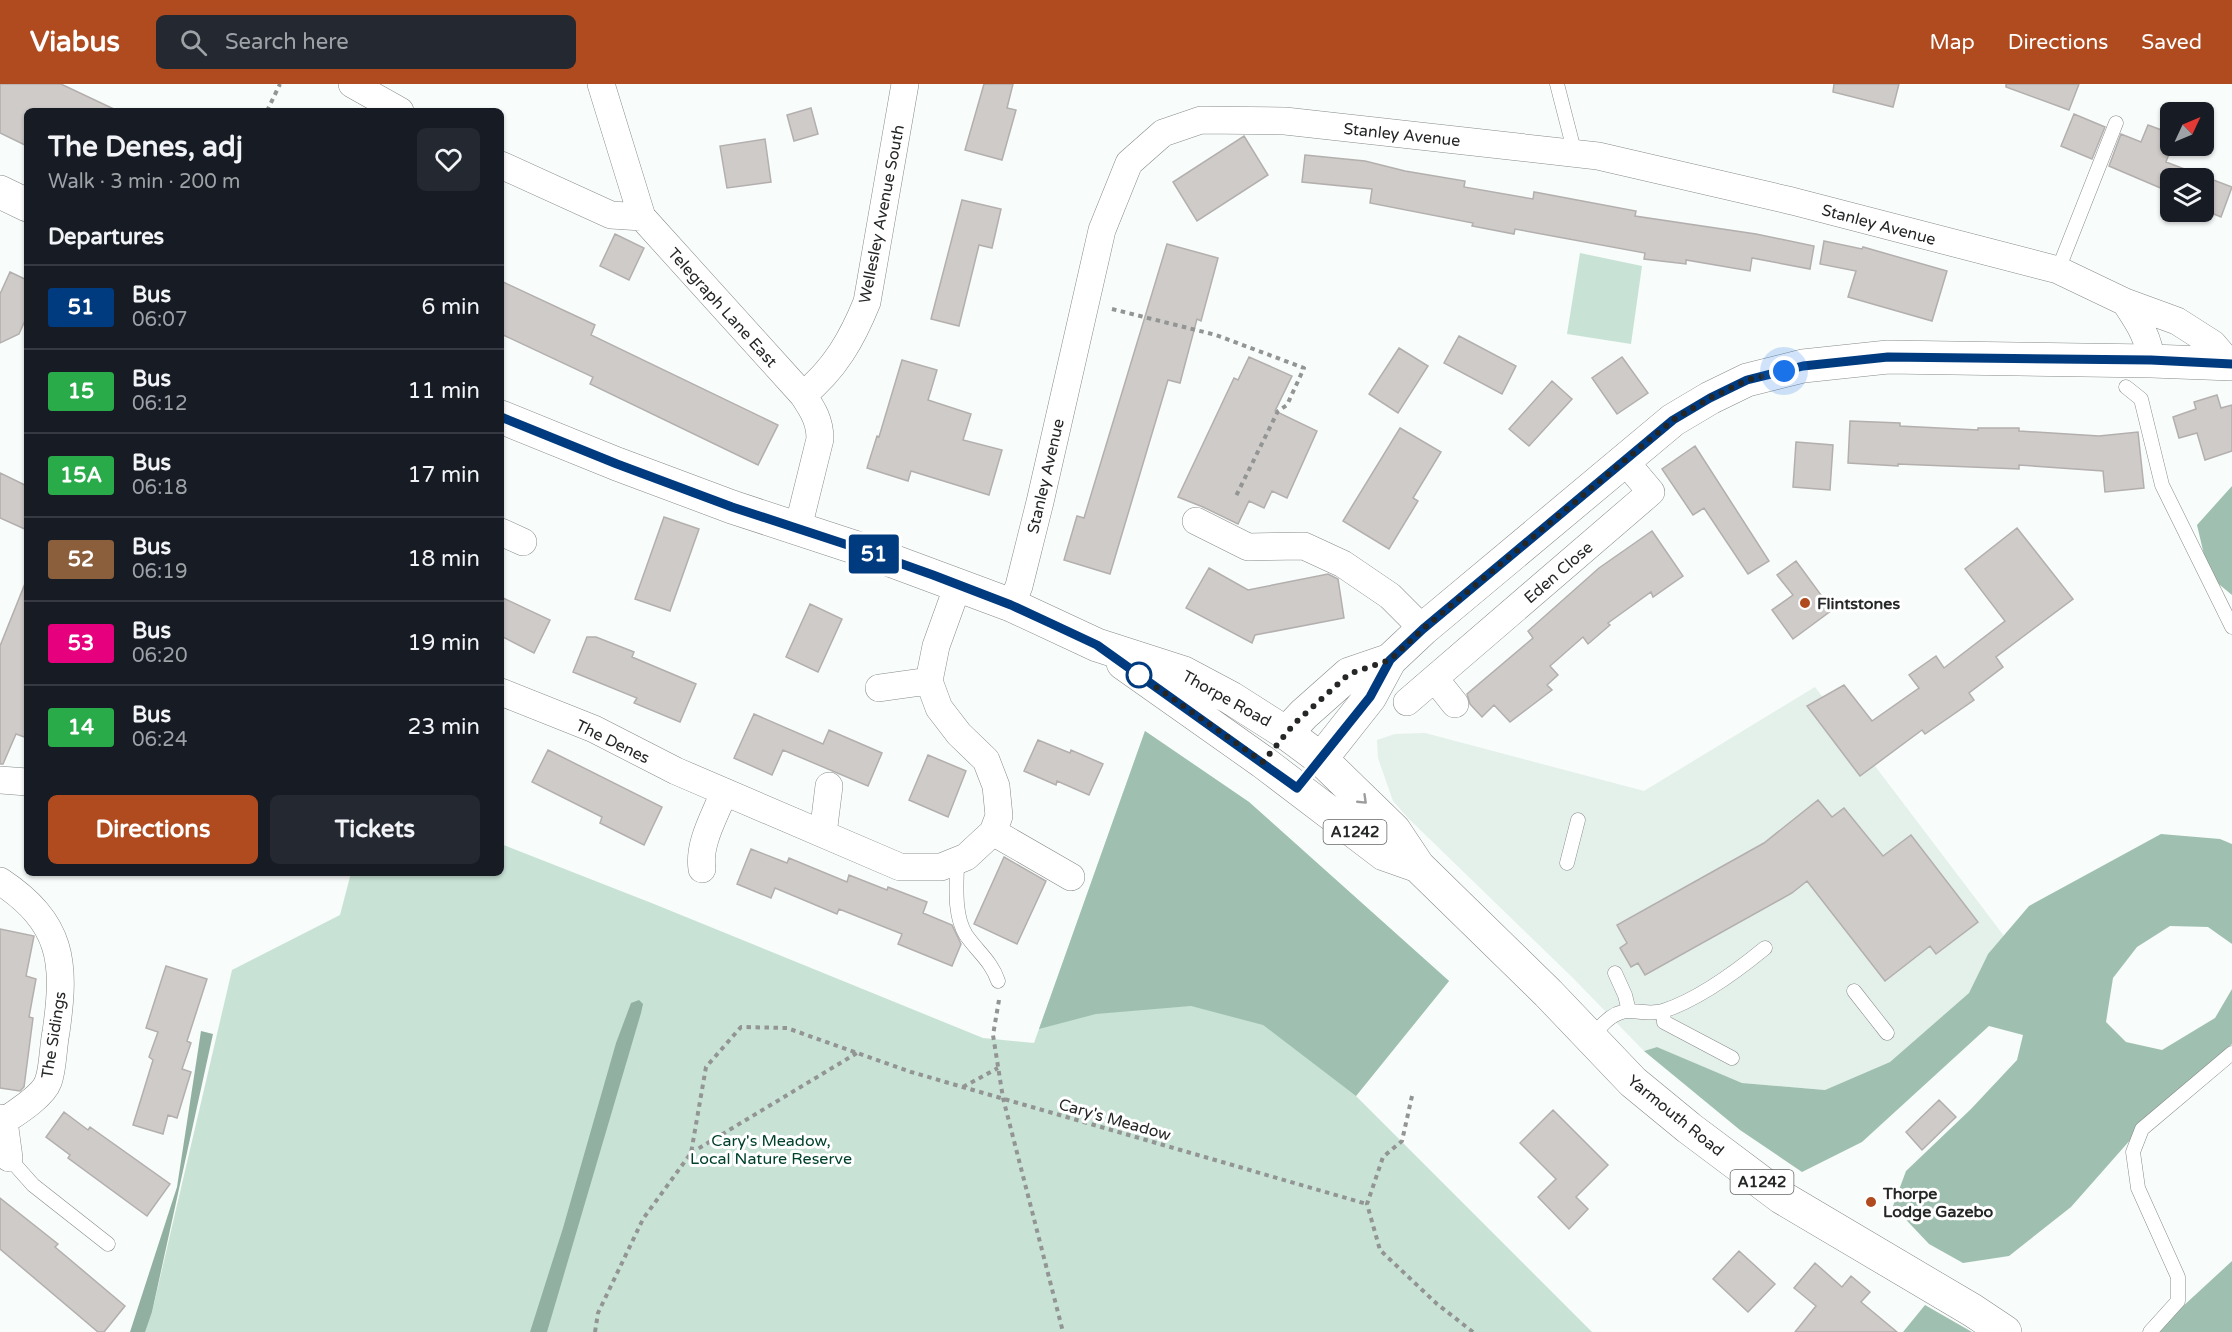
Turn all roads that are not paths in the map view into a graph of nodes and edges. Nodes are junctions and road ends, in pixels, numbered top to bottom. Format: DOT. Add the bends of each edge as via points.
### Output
graph roads {
  1 [pos="352,84"];
  2 [pos="601,84"];
  3 [pos="905,84"];
  4 [pos="1557,84"];
  5 [pos="395,108"];
  6 [pos="2116,123"];
  7 [pos="1575,153"];
  8 [pos="504,166"];
  9 [pos="0,192"];
  10 [pos="24,204"];
  11 [pos="642,217"];
  12 [pos="2058,270"];
  13 [pos="2125,302"];
  14 [pos="2151,360"];
  15 [pos="2231,364"];
  16 [pos="2126,387"];
  17 [pos="804,395"];
  18 [pos="504,418"];
  19 [pos="1624,460"];
  20 [pos="1196,521"];
  21 [pos="798,528"];
  22 [pos="958,585"];
  23 [pos="1011,605"];
  24 [pos="2232,627"];
  25 [pos="1423,629"];
  26 [pos="1097,645"];
  27 [pos="1390,660"];
  28 [pos="1435,679"];
  29 [pos="928,681"];
  30 [pos="879,688"];
  31 [pos="504,693"];
  32 [pos="1407,702"];
  33 [pos="1455,704"];
  34 [pos="1286,733"];
  35 [pos="1321,759"];
  36 [pos="1263,762"];
  37 [pos="0,780"];
  38 [pos="24,782"];
  39 [pos="829,786"];
  40 [pos="1297,788"];
  41 [pos="724,792"];
  42 [pos="1578,820"];
  43 [pos="993,832"];
  44 [pos="823,834"];
  45 [pos="957,860"];
  46 [pos="1567,863"];
  47 [pos="1418,866"];
  48 [pos="702,869"];
  49 [pos="1071,877"];
  50 [pos="0,881"];
  51 [pos="1765,948"];
  52 [pos="1615,973"];
  53 [pos="998,981"];
  54 [pos="1854,991"];
  55 [pos="1629,1011"];
  56 [pos="1663,1011"];
  57 [pos="1887,1033"];
  58 [pos="1592,1041"];
  59 [pos="2232,1053"];
  60 [pos="1732,1058"];
  61 [pos="2,1120"];
  62 [pos="9,1158"];
  63 [pos="108,1244"];
  64 [pos="2005,1332"];
  65 [pos="2150,1332"];
  1 -- 5 [label="street"];
  2 -- 11 [label="street, Telegraph Lane East"];
  3 -- 17 [label="street, Wellesley Avenue South" via="867,302 837,362"];
  4 -- 7 [label="lane"];
  6 -- 12 [label="lane"];
  7 -- 12 [label="street, Stanley Avenue" via="1792,201"];
  7 -- 23 [label="street, Stanley Avenue" via="1285,121 1201,120 1163,133 1129,163 1102,230 1040,502"];
  8 -- 11 [label="street" via="611,215"];
  9 -- 10 [label="main road"];
  11 -- 17 [label="street, Telegraph Lane East"];
  12 -- 13 [label="street, Stanley Avenue"];
  13 -- 14 [label="street" via="2144,331"];
  13 -- 15 [label="street, Stanley Avenue" via="2177,321 2213,344"];
  14 -- 15 [label="main road"];
  14 -- 19 [label="main road" via="1888,357 1803,366 1747,380 1710,398 1673,420"];
  16 -- 24 [label="lane" via="2141,399 2162,485"];
  17 -- 21 [label="street, Telegraph Lane East" via="816,413 820,439"];
  18 -- 21 [label="main road, Thorpe Road / A1242" via="721,503"];
  19 -- 25 [label="main road"];
  19 -- 28 [label="street, Eden Close" via="1651,492"];
  20 -- 25 [label="street" via="1248,547 1304,546 1343,564 1390,596"];
  21 -- 22 [label="main road, Thorpe Road / A1242"];
  22 -- 23 [label="main road, Thorpe Road / A1242"];
  22 -- 29 [label="street"];
  23 -- 26 [label="main road, Thorpe Road / A1242"];
  25 -- 27 [label="main road"];
  26 -- 34 [label="main road, Thorpe Road / A1242" via="1184,673"];
  26 -- 36 [label="main road, Thorpe Road / A1242"];
  27 -- 34 [label="main road" via="1349,674"];
  27 -- 35 [label="main road" via="1370,697"];
  28 -- 32 [label="street, Eden Close"];
  28 -- 33 [label="street"];
  29 -- 30 [label="street"];
  29 -- 43 [label="street" via="939,708 986,760 996,786 999,816"];
  31 -- 41 [label="street, The Denes" via="594,729"];
  34 -- 35 [label="main road, Yarmouth Road / A1242"];
  34 -- 36 [label="main road"];
  35 -- 40 [label="main road"];
  35 -- 47 [label="main road, Yarmouth Road / A1242, one-way" via="1394,830"];
  36 -- 40 [label="main road, Yarmouth Road / A1242"];
  37 -- 38 [label="street"];
  39 -- 44 [label="street"];
  40 -- 47 [label="main road, Yarmouth Road / A1242" via="1384,854"];
  41 -- 44 [label="street, The Denes"];
  41 -- 48 [label="street" via="702,846"];
  42 -- 46 [label="lane"];
  43 -- 45 [label="street, The Denes" via="966,857"];
  43 -- 49 [label="street"];
  44 -- 45 [label="street, The Denes" via="900,867 941,867"];
  45 -- 53 [label="lane" via="958,910 965,933 994,968"];
  47 -- 58 [label="main road, Yarmouth Road / A1242"];
  50 -- 61 [label="street, The Sidings" via="47,924 59,959 61,992 48,1083 25,1107"];
  51 -- 56 [label="lane" via="1716,985"];
  52 -- 55 [label="lane"];
  54 -- 57 [label="lane"];
  55 -- 56 [label="lane"];
  55 -- 58 [label="lane" via="1605,1021"];
  56 -- 60 [label="lane" via="1664,1022"];
  58 -- 64 [label="main road, Yarmouth Road / A1242" via="1633,1082 1781,1197"];
  59 -- 65 [label="lane" via="2142,1129 2133,1152 2138,1188 2178,1277 2178,1301"];
  61 -- 62 [label="street, The Sidings"];
  62 -- 63 [label="lane" via="33,1185"];
}
